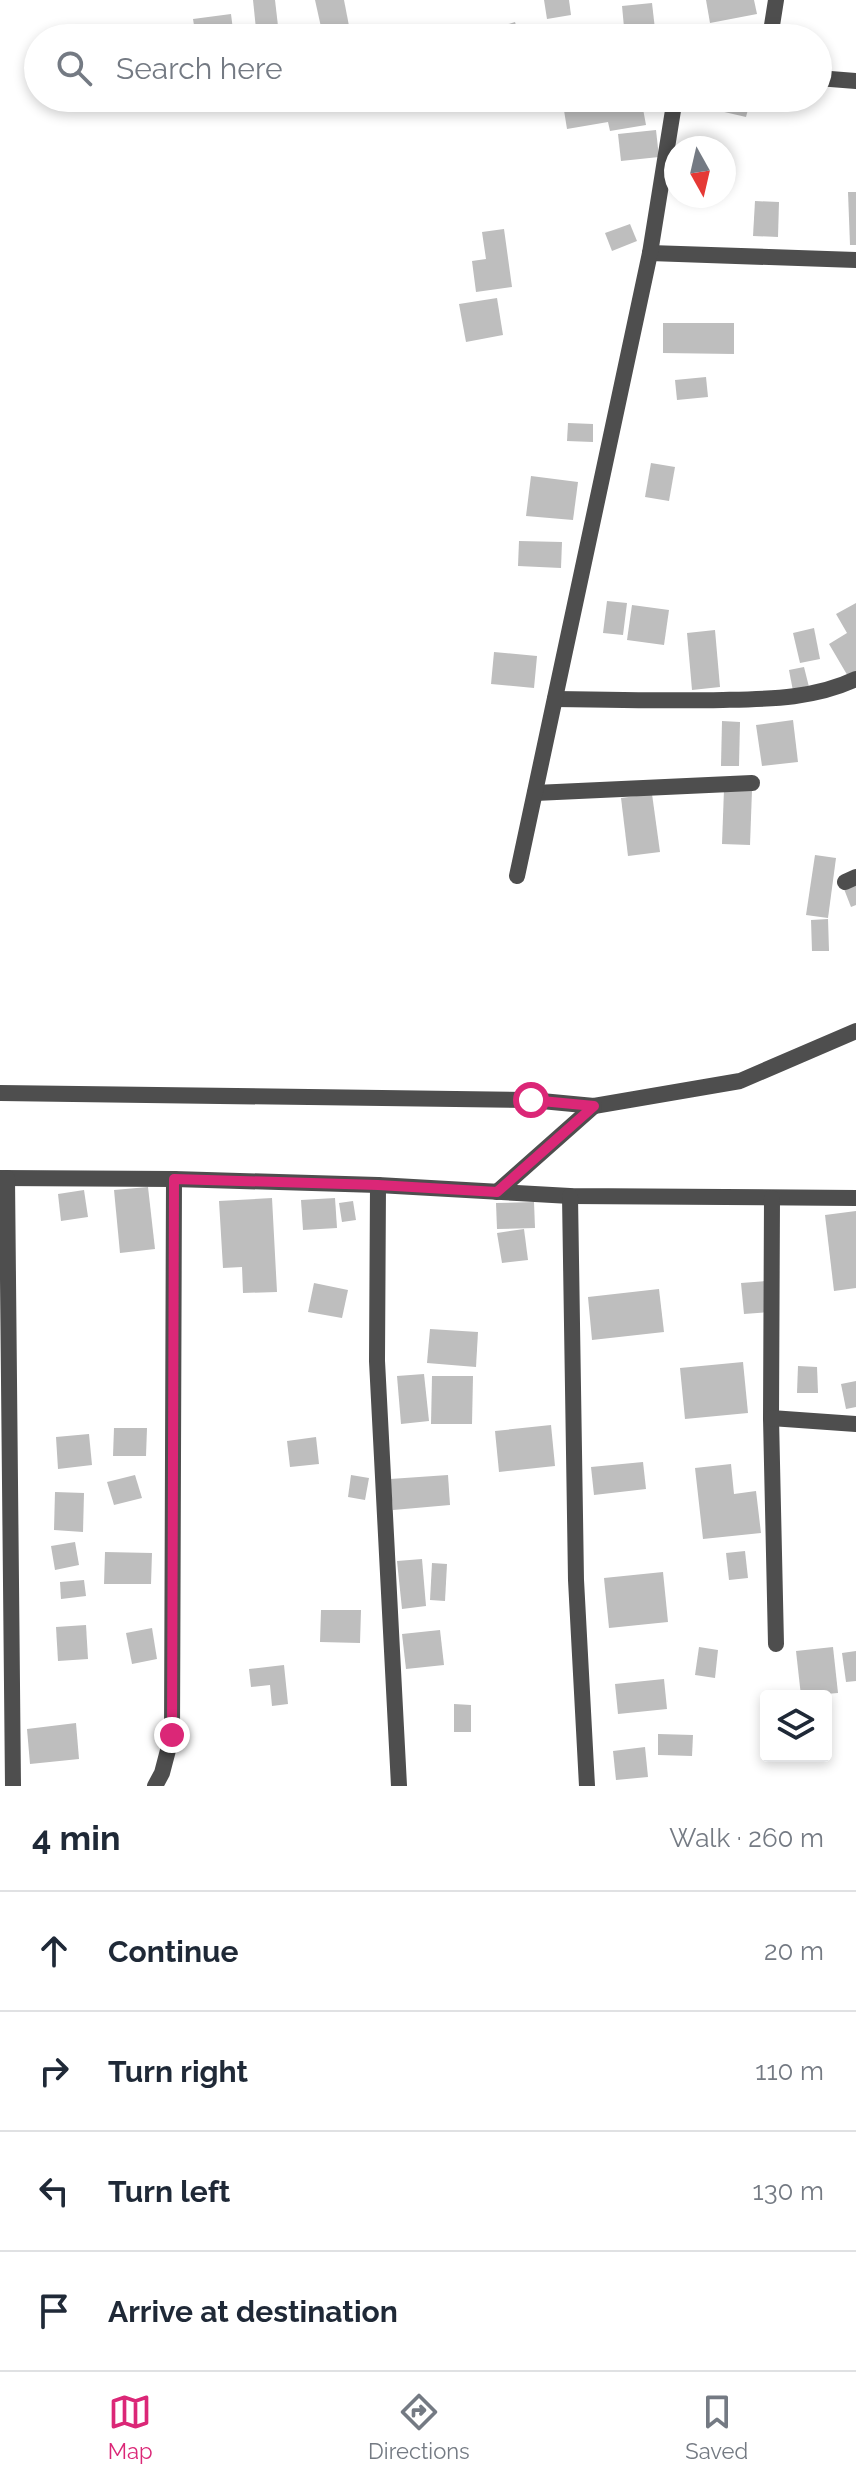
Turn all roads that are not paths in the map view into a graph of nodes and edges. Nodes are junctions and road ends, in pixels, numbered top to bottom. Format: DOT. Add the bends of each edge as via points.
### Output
graph roads {
  1 [pos="776,0"];
  2 [pos="772,24"];
  3 [pos="832,79"];
  4 [pos="856,81"];
  5 [pos="673,112"];
  6 [pos="650,253"];
  7 [pos="856,260"];
  8 [pos="856,679"];
  9 [pos="555,699"];
  10 [pos="752,783"];
  11 [pos="535,793"];
  12 [pos="517,876"];
  13 [pos="856,1031"];
  14 [pos="0,1093"];
  15 [pos="594,1106"];
  16 [pos="4,1178"];
  17 [pos="174,1179"];
  18 [pos="378,1185"];
  19 [pos="497,1192"];
  20 [pos="570,1196"];
  21 [pos="772,1198"];
  22 [pos="856,1198"];
  23 [pos="771,1418"];
  24 [pos="856,1424"];
  25 [pos="776,1644"];
  26 [pos="13,1786"];
  27 [pos="155,1786"];
  28 [pos="399,1786"];
  29 [pos="587,1786"];
  1 -- 2 [label="street"];
  3 -- 4 [label="street"];
  5 -- 6 [label="street"];
  6 -- 7 [label="street"];
  6 -- 9 [label="street"];
  8 -- 9 [label="street" via="772,699"];
  9 -- 11 [label="street"];
  10 -- 11 [label="street"];
  11 -- 12 [label="street"];
  13 -- 15 [label="street" via="740,1081"];
  14 -- 15 [label="street" via="531,1100"];
  15 -- 19 [label="street"];
  16 -- 17 [label="street"];
  16 -- 26 [label="street"];
  17 -- 18 [label="street"];
  17 -- 27 [label="street" via="172,1735"];
  18 -- 19 [label="street"];
  18 -- 28 [label="street" via="377,1361"];
  19 -- 20 [label="street"];
  20 -- 21 [label="street"];
  20 -- 29 [label="street" via="576,1580"];
  21 -- 22 [label="street"];
  21 -- 23 [label="street"];
  23 -- 24 [label="street"];
  23 -- 25 [label="street"];
}
